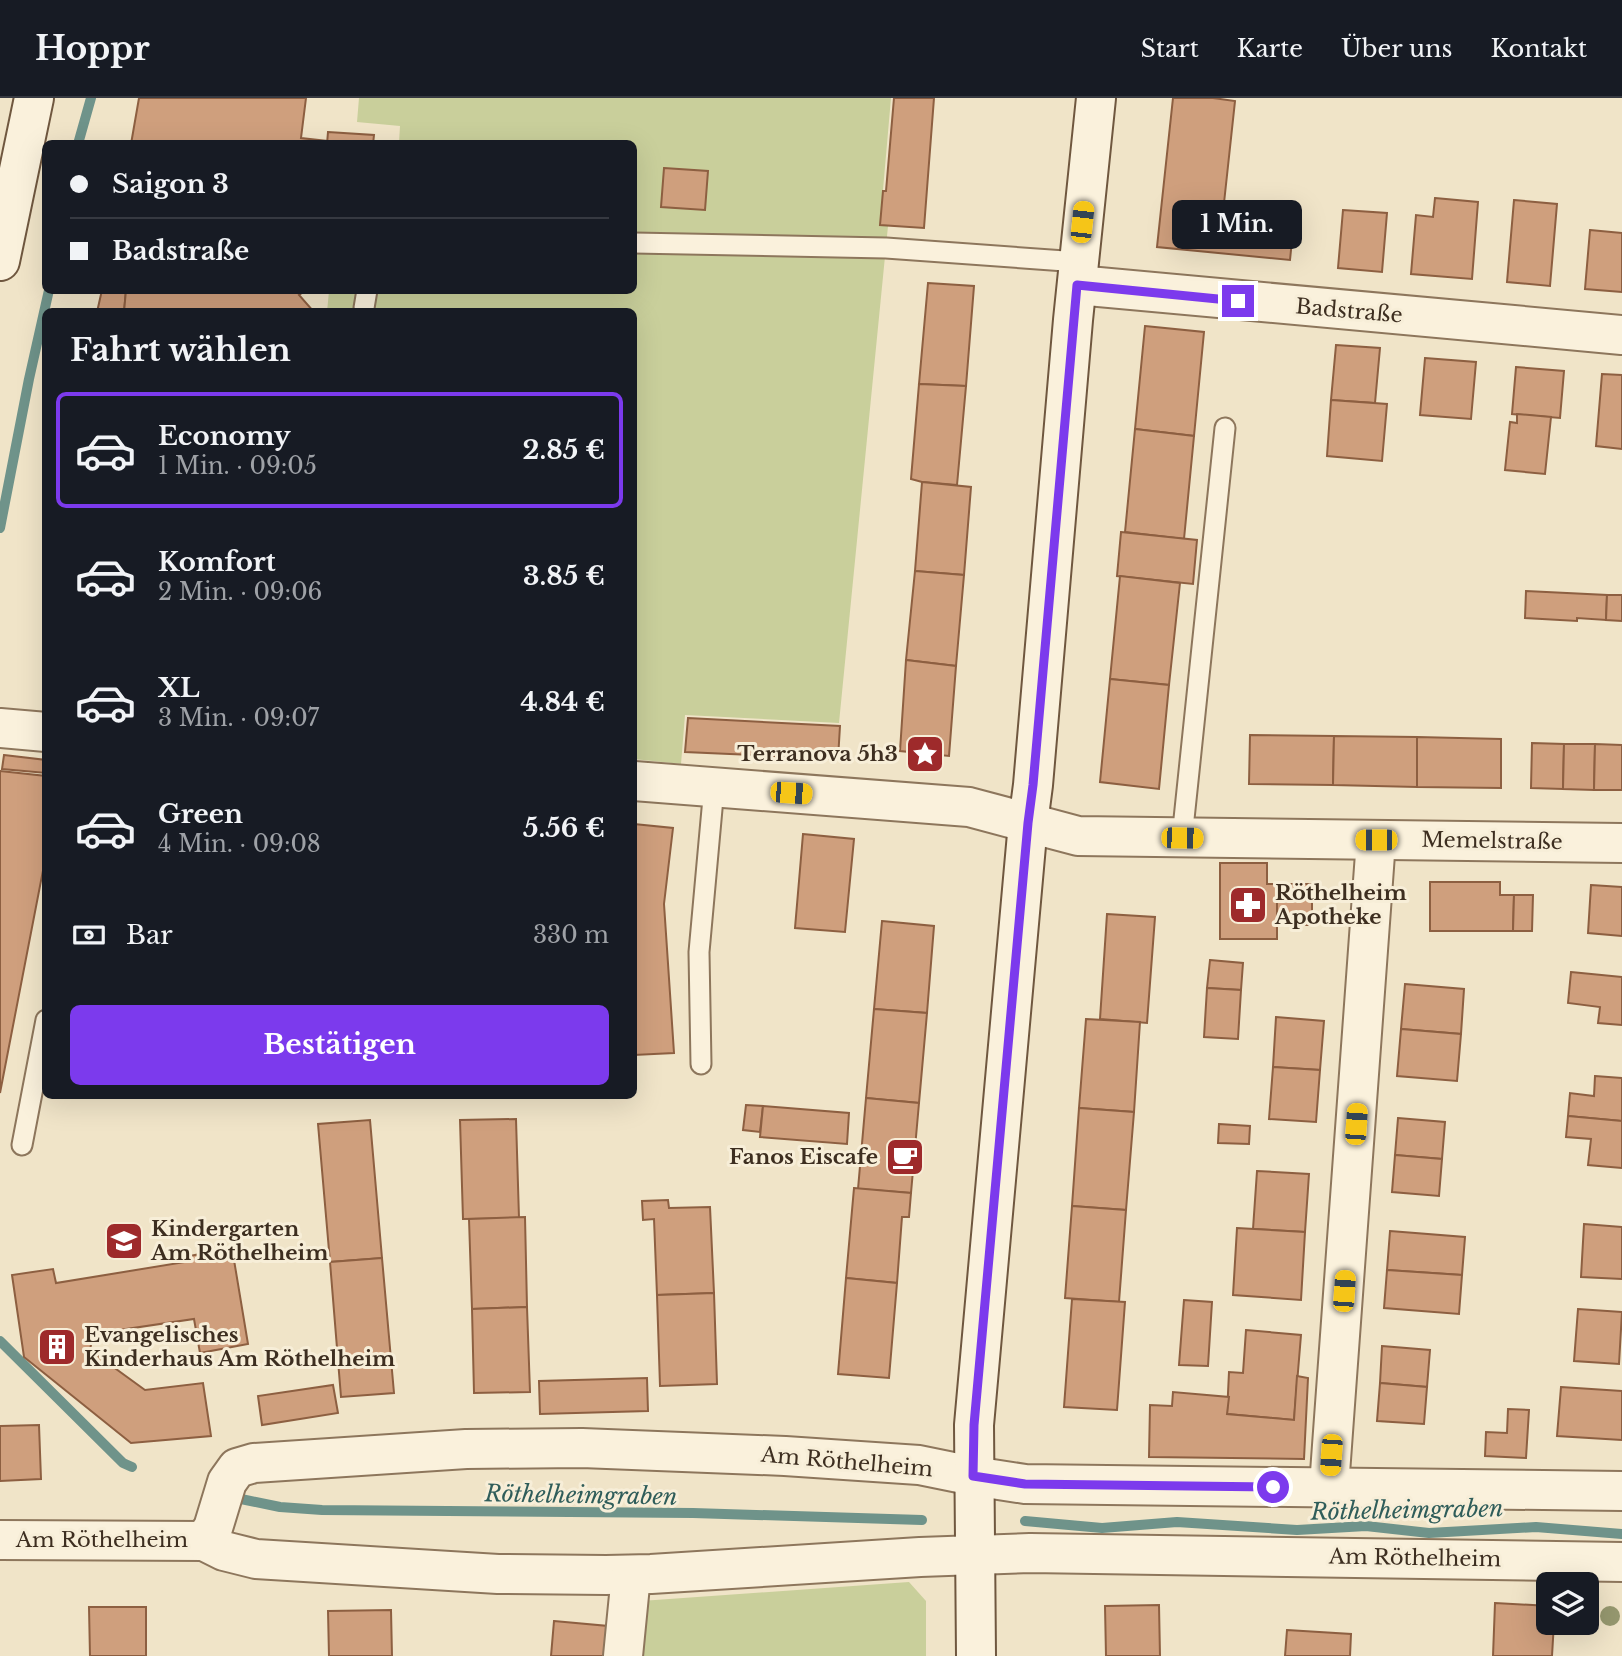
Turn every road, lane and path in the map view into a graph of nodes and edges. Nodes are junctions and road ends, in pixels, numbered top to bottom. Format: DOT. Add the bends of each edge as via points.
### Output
graph roads {
  1 [pos="34,98"];
  2 [pos="1096,98"];
  3 [pos="637,243"];
  4 [pos="0,261"];
  5 [pos="1078,274"];
  6 [pos="1622,335"];
  7 [pos="1225,428"];
  8 [pos="0,728"];
  9 [pos="42,732"];
  10 [pos="637,780"];
  11 [pos="714,787"];
  12 [pos="1028,823"];
  13 [pos="1182,838"];
  14 [pos="1376,840"];
  15 [pos="1622,843"];
  16 [pos="42,1041"];
  17 [pos="701,1064"];
  18 [pos="22,1145"];
  19 [pos="973,1476"];
  20 [pos="1329,1487"];
  21 [pos="1622,1491"];
  22 [pos="0,1540"];
  23 [pos="204,1541"];
  24 [pos="975,1555"];
  25 [pos="1622,1562"];
  26 [pos="631,1575"];
  27 [pos="623,1656"];
  28 [pos="976,1656"];
  1 -- 4 [label="street"];
  2 -- 5 [label="street"];
  3 -- 5 [label="lane" via="886,248"];
  5 -- 6 [label="street, Badstraße"];
  5 -- 12 [label="street"];
  7 -- 13 [label="lane"];
  8 -- 9 [label="street"];
  10 -- 11 [label="street, Memelstraße"];
  11 -- 12 [label="street, Memelstraße" via="969,807"];
  11 -- 17 [label="lane" via="699,953"];
  12 -- 13 [label="street, Memelstraße" via="1078,836"];
  12 -- 19 [label="street"];
  13 -- 14 [label="street, Memelstraße"];
  14 -- 15 [label="street, Memelstraße"];
  14 -- 20 [label="street"];
  16 -- 18 [label="lane"];
  19 -- 20 [label="street, Am Röthelheim" via="1025,1484"];
  19 -- 23 [label="street, Am Röthelheim" via="892,1463 582,1448 455,1449 254,1463 237,1468 227,1482 213,1528"];
  19 -- 24 [label="street"];
  20 -- 21 [label="street, Am Röthelheim"];
  22 -- 23 [label="street, Am Röthelheim"];
  23 -- 26 [label="street, Am Röthelheim" via="224,1552 256,1559 498,1574"];
  24 -- 25 [label="street, Am Röthelheim"];
  24 -- 26 [label="street, Am Röthelheim"];
  24 -- 28 [label="street"];
  26 -- 27 [label="street"];
}
